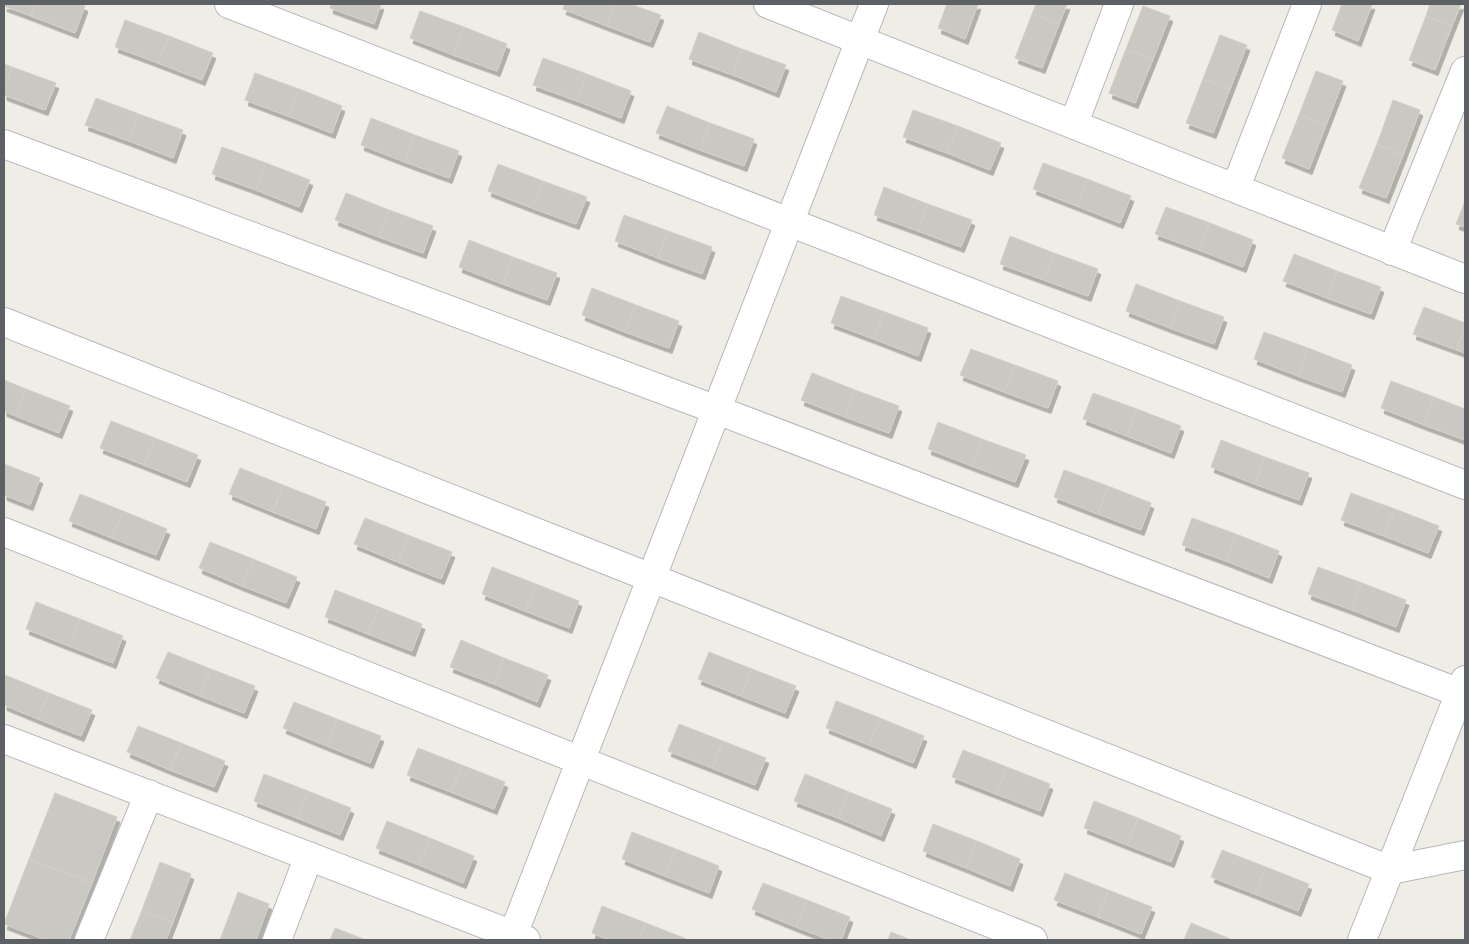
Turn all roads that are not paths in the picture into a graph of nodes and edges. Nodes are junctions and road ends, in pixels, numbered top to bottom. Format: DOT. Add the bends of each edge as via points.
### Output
graph roads {
  1 [pos="229,4"];
  2 [pos="768,4"];
  3 [pos="874,4"];
  4 [pos="1119,4"];
  5 [pos="1307,4"];
  6 [pos="860,40"];
  7 [pos="1465,71"];
  8 [pos="1074,123"];
  9 [pos="4,144"];
  10 [pos="1236,187"];
  11 [pos="789,223"];
  12 [pos="1392,251"];
  13 [pos="1465,279"];
  14 [pos="4,322"];
  15 [pos="717,410"];
  16 [pos="1465,486"];
  17 [pos="4,532"];
  18 [pos="652,577"];
  19 [pos="1463,691"];
  20 [pos="4,739"];
  21 [pos="579,760"];
  22 [pos="149,794"];
  23 [pos="1465,855"];
  24 [pos="309,856"];
  25 [pos="1390,870"];
  26 [pos="516,939"];
  27 [pos="89,940"];
  28 [pos="277,940"];
  29 [pos="1033,940"];
  30 [pos="1362,940"];
  1 -- 11 [label="street"];
  2 -- 6 [label="street"];
  3 -- 6 [label="street"];
  4 -- 8 [label="street"];
  5 -- 10 [label="street"];
  6 -- 8 [label="street"];
  6 -- 11 [label="street"];
  7 -- 12 [label="street"];
  8 -- 10 [label="street"];
  9 -- 15 [label="street"];
  10 -- 12 [label="street"];
  11 -- 15 [label="street"];
  11 -- 16 [label="street"];
  12 -- 13 [label="street"];
  14 -- 18 [label="street"];
  15 -- 18 [label="street"];
  15 -- 19 [label="street"];
  17 -- 21 [label="street"];
  18 -- 21 [label="street"];
  18 -- 25 [label="street"];
  19 -- 25 [label="street"];
  20 -- 22 [label="street"];
  21 -- 26 [label="street"];
  21 -- 29 [label="street"];
  22 -- 24 [label="street"];
  22 -- 27 [label="street"];
  23 -- 25 [label="street"];
  24 -- 26 [label="street"];
  24 -- 28 [label="street"];
  25 -- 30 [label="street"];
}
